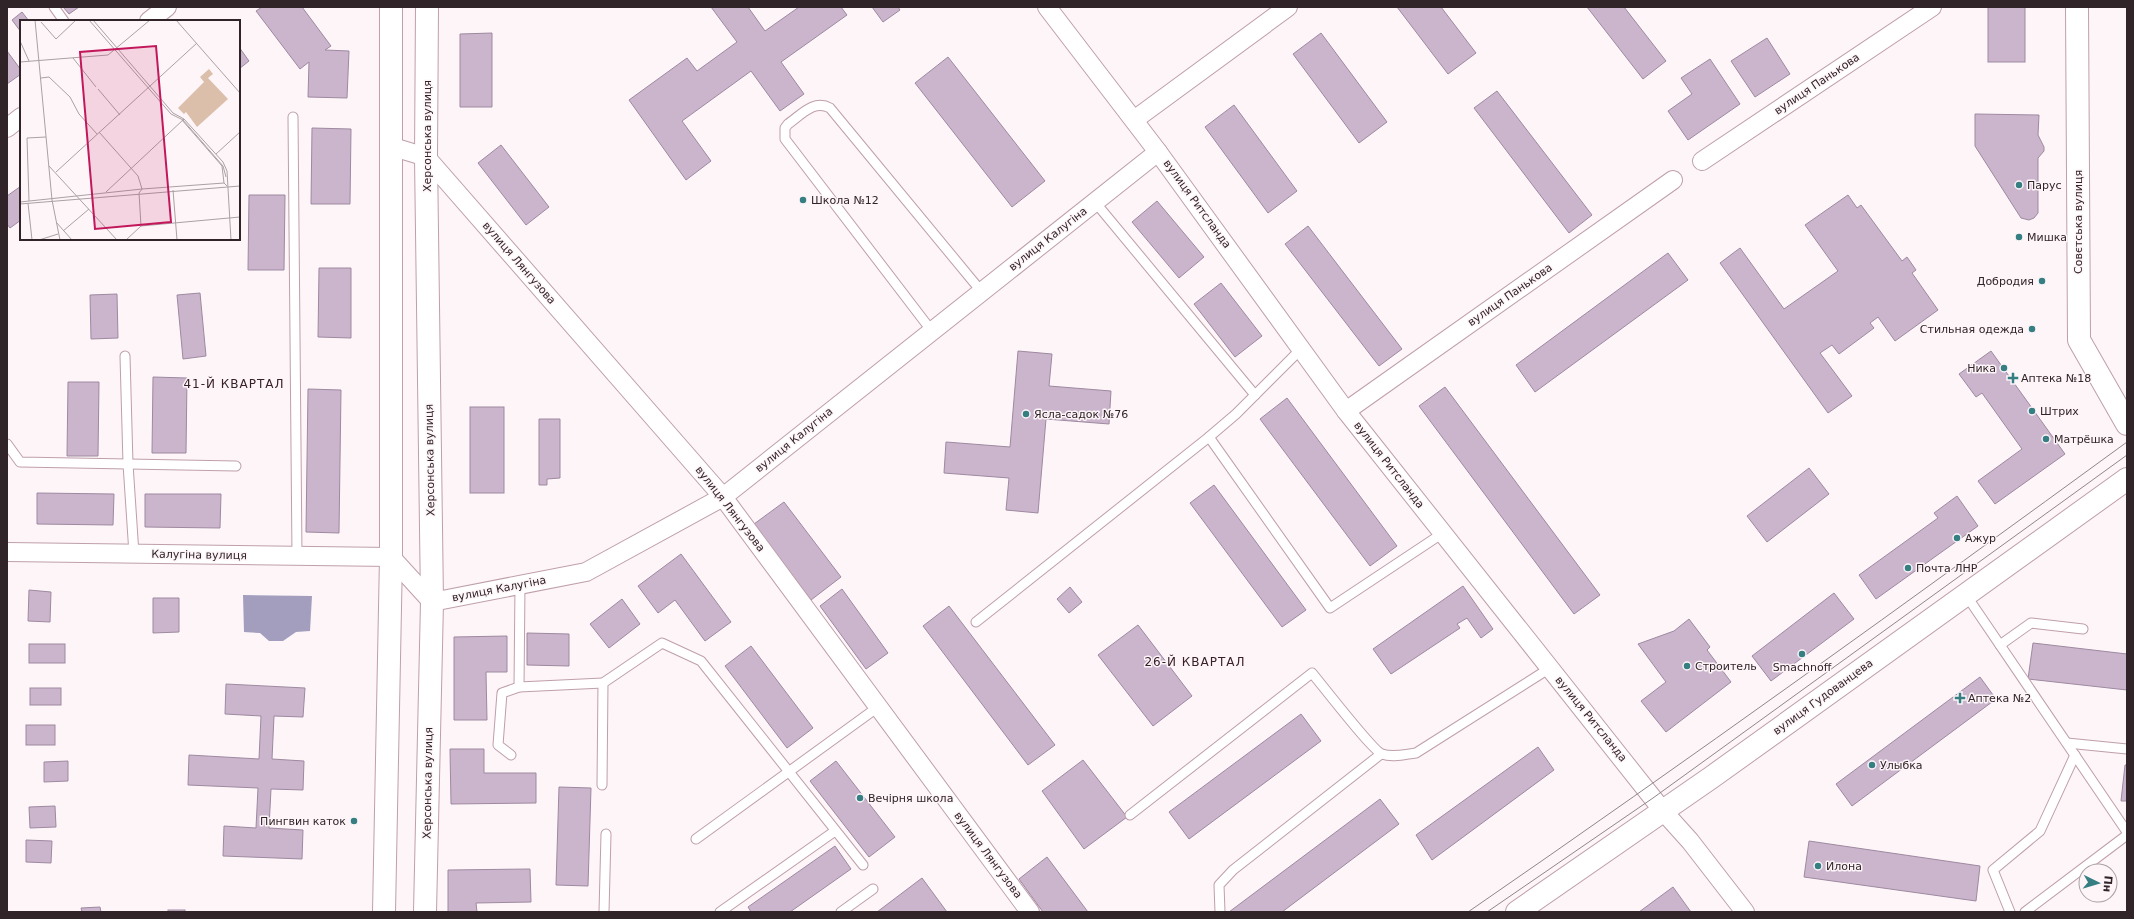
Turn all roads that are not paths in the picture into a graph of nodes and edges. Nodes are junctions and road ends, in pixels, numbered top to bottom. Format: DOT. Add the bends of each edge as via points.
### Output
graph roads {
  1 [pos="54,7"];
  2 [pos="167,7"];
  3 [pos="391,7"];
  4 [pos="427,7"];
  5 [pos="1047,7"];
  6 [pos="1288,7"];
  7 [pos="1932,7"];
  8 [pos="2077,7"];
  9 [pos="63,20"];
  10 [pos="150,20"];
  11 [pos="293,117"];
  12 [pos="20,118"];
  13 [pos="1134,120"];
  14 [pos="7,128"];
  15 [pos="390,146"];
  16 [pos="1158,152"];
  17 [pos="426,157"];
  18 [pos="1702,161"];
  19 [pos="1673,180"];
  20 [pos="1095,202"];
  21 [pos="981,292"];
  22 [pos="931,330"];
  23 [pos="1301,349"];
  24 [pos="125,356"];
  25 [pos="1255,395"];
  26 [pos="1346,411"];
  27 [pos="2127,424"];
  28 [pos="1209,437"];
  29 [pos="7,444"];
  30 [pos="128,464"];
  31 [pos="236,466"];
  32 [pos="2127,479"];
  33 [pos="723,497"];
  34 [pos="1443,533"];
  35 [pos="7,552"];
  36 [pos="134,554"];
  37 [pos="297,556"];
  38 [pos="391,557"];
  39 [pos="520,585"];
  40 [pos="1966,595"];
  41 [pos="432,602"];
  42 [pos="976,622"];
  43 [pos="2083,629"];
  44 [pos="2000,645"];
  45 [pos="1550,668"];
  46 [pos="603,683"];
  47 [pos="519,687"];
  48 [pos="878,707"];
  49 [pos="2067,743"];
  50 [pos="2127,749"];
  51 [pos="1381,754"];
  52 [pos="511,755"];
  53 [pos="2075,755"];
  54 [pos="788,773"];
  55 [pos="602,785"];
  56 [pos="1662,811"];
  57 [pos="1130,815"];
  58 [pos="835,831"];
  59 [pos="2127,832"];
  60 [pos="606,834"];
  61 [pos="2127,835"];
  62 [pos="696,839"];
  63 [pos="863,866"];
  64 [pos="873,889"];
  65 [pos="384,912"];
  66 [pos="425,912"];
  67 [pos="604,912"];
  68 [pos="720,912"];
  69 [pos="841,912"];
  70 [pos="1030,912"];
  71 [pos="1220,912"];
  72 [pos="1517,912"];
  73 [pos="1745,912"];
  74 [pos="2010,912"];
  75 [pos="2025,912"];
  1 -- 9 [label="lane"];
  2 -- 10 [label="street"];
  3 -- 15 [label="street"];
  4 -- 17 [label="street, Херсонська вулиця"];
  5 -- 13 [label="street, вулиця Ритсланда"];
  6 -- 13 [label="street"];
  7 -- 18 [label="street, вулиця Панькова"];
  8 -- 27 [label="street, Совєтська вулиця" via="2079,340"];
  11 -- 37 [label="lane"];
  12 -- 14 [label="street"];
  13 -- 16 [label="street, вулиця Ритсланда"];
  15 -- 17 [label="street"];
  15 -- 38 [label="street"];
  16 -- 20 [label="street, вулиця Калугіна"];
  16 -- 23 [label="street, вулиця Ритсланда"];
  17 -- 33 [label="street, вулиця Лянгузова"];
  17 -- 41 [label="street, Херсонська вулиця"];
  19 -- 26 [label="street, вулиця Панькова"];
  20 -- 21 [label="street, вулиця Калугіна"];
  20 -- 25 [label="lane"];
  21 -- 22 [label="street, вулиця Калугіна"];
  21 -- 22 [label="lane" via="830,108 824,104 816,104 788,124 785,128 786,139"];
  22 -- 33 [label="street, вулиця Калугіна"];
  23 -- 25 [label="lane"];
  23 -- 26 [label="street, вулиця Ритсланда"];
  24 -- 30 [label="lane"];
  25 -- 28 [label="lane"];
  26 -- 34 [label="street, вулиця Ритсланда"];
  28 -- 34 [label="lane" via="1330,608"];
  28 -- 42 [label="lane"];
  29 -- 30 [label="lane" via="20,462"];
  30 -- 31 [label="lane"];
  30 -- 36 [label="lane"];
  32 -- 40 [label="street, вулиця Гудованцева"];
  33 -- 39 [label="street, вулиця Калугіна" via="586,572"];
  33 -- 48 [label="street, вулиця Лянгузова"];
  34 -- 45 [label="street, вулиця Ритсланда"];
  35 -- 36 [label="street, Калугіна вулиця"];
  36 -- 37 [label="street, Калугіна вулиця"];
  37 -- 38 [label="street, Калугіна вулиця"];
  38 -- 41 [label="street"];
  38 -- 65 [label="street"];
  39 -- 41 [label="street, вулиця Калугіна"];
  39 -- 47 [label="lane"];
  40 -- 44 [label="lane"];
  40 -- 56 [label="street, вулиця Гудованцева"];
  41 -- 66 [label="street, Херсонська вулиця"];
  43 -- 44 [label="lane" via="2032,623"];
  44 -- 49 [label="lane"];
  45 -- 51 [label="lane" via="1416,753 1395,756"];
  45 -- 56 [label="street, вулиця Ритсланда"];
  46 -- 47 [label="lane"];
  46 -- 54 [label="lane" via="662,643 700,661"];
  46 -- 55 [label="lane"];
  47 -- 52 [label="lane" via="502,693 498,745"];
  48 -- 54 [label="lane"];
  48 -- 70 [label="street, вулиця Лянгузова"];
  49 -- 50 [label="lane"];
  49 -- 53 [label="lane"];
  51 -- 57 [label="lane" via="1312,673"];
  51 -- 71 [label="lane" via="1233,870 1219,885"];
  53 -- 59 [label="lane"];
  53 -- 74 [label="lane" via="2040,831 1993,870"];
  54 -- 58 [label="lane"];
  54 -- 62 [label="lane"];
  56 -- 72 [label="street, вулиця Гудованцева"];
  56 -- 73 [label="street, вулиця Ритсланда" via="1690,841"];
  58 -- 63 [label="lane"];
  58 -- 68 [label="lane"];
  60 -- 67 [label="lane"];
  61 -- 75 [label="lane"];
  64 -- 69 [label="lane"];
}
